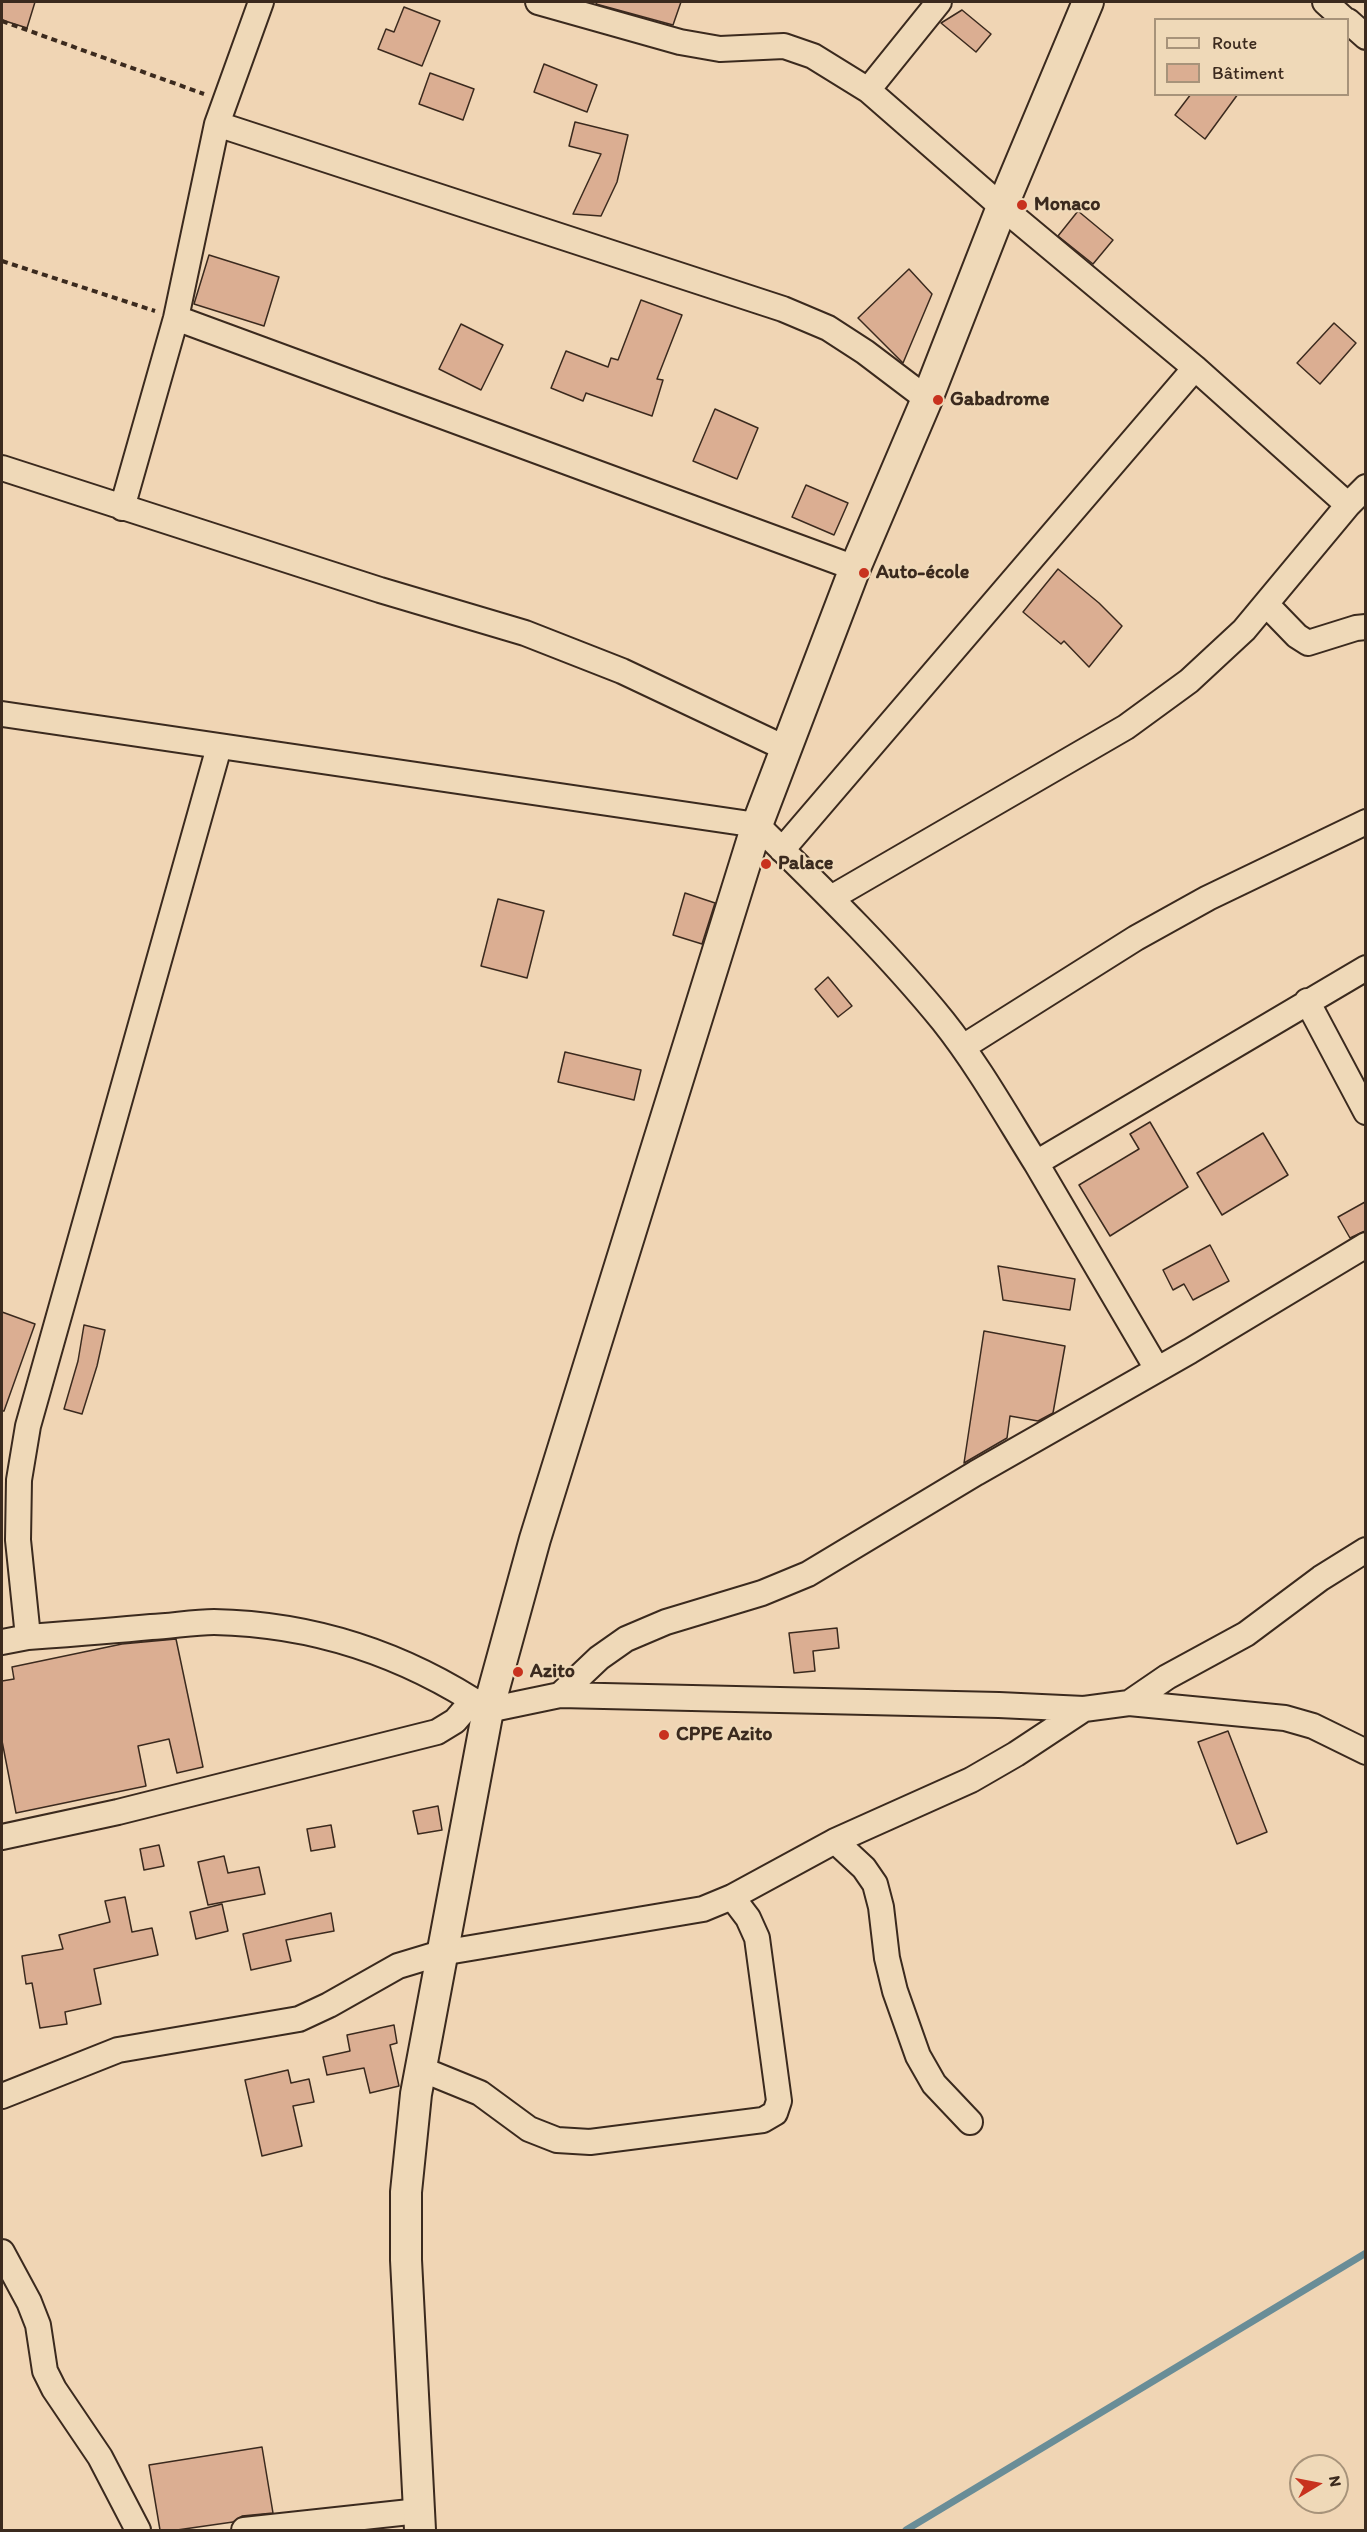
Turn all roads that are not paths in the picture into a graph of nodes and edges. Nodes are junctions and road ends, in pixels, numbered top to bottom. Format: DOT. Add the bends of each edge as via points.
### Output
graph roads {
  1 [pos="261,2"];
  2 [pos="538,2"];
  3 [pos="939,2"];
  4 [pos="1089,2"];
  5 [pos="1325,2"];
  6 [pos="1344,18"];
  7 [pos="1349,23"];
  8 [pos="1365,37"];
  9 [pos="868,90"];
  10 [pos="217,124"];
  11 [pos="1002,207"];
  12 [pos="176,318"];
  13 [pos="1195,368"];
  14 [pos="927,399"];
  15 [pos="2,468"];
  16 [pos="1365,487"];
  17 [pos="1348,505"];
  18 [pos="122,508"];
  19 [pos="855,568"];
  20 [pos="1266,604"];
  21 [pos="1365,627"];
  22 [pos="2,714"];
  23 [pos="219,747"];
  24 [pos="785,748"];
  25 [pos="1365,822"];
  26 [pos="757,825"];
  27 [pos="782,850"];
  28 [pos="831,898"];
  29 [pos="1365,968"];
  30 [pos="1307,1001"];
  31 [pos="963,1047"];
  32 [pos="1365,1112"];
  33 [pos="1036,1163"];
  34 [pos="1365,1245"];
  35 [pos="1157,1369"];
  36 [pos="1365,1550"];
  37 [pos="28,1638"];
  38 [pos="2,1642"];
  39 [pos="560,1695"];
  40 [pos="1129,1703"];
  41 [pos="480,1705"];
  42 [pos="1084,1709"];
  43 [pos="1365,1752"];
  44 [pos="2,1837"];
  45 [pos="835,1840"];
  46 [pos="732,1897"];
  47 [pos="441,1953"];
  48 [pos="421,2069"];
  49 [pos="2,2096"];
  50 [pos="970,2122"];
  51 [pos="2,2252"];
  52 [pos="420,2521"];
  53 [pos="138,2530"];
  54 [pos="244,2530"];
  1 -- 10 [label="street"];
  2 -- 9 [label="street" via="680,42 720,49 784,46 813,56"];
  3 -- 9 [label="street"];
  4 -- 11 [label="street"];
  5 -- 6 [label="street"];
  7 -- 8 [label="street"];
  9 -- 11 [label="street"];
  10 -- 12 [label="street"];
  10 -- 14 [label="street" via="783,309 828,328"];
  11 -- 13 [label="street"];
  11 -- 14 [label="street"];
  12 -- 18 [label="street"];
  12 -- 19 [label="street"];
  13 -- 17 [label="street"];
  13 -- 27 [label="street"];
  14 -- 19 [label="street"];
  15 -- 18 [label="street"];
  16 -- 17 [label="street"];
  17 -- 20 [label="street"];
  18 -- 24 [label="street" via="525,633 622,671"];
  19 -- 24 [label="street"];
  20 -- 21 [label="street" via="1308,643"];
  20 -- 28 [label="street" via="1189,681 1125,727"];
  22 -- 23 [label="street"];
  23 -- 26 [label="street"];
  23 -- 37 [label="street" via="28,1426 19,1480 18,1540"];
  24 -- 26 [label="street"];
  25 -- 31 [label="street" via="1208,898 1136,938"];
  26 -- 27 [label="street"];
  26 -- 41 [label="street"];
  27 -- 28 [label="street"];
  28 -- 31 [label="street"];
  29 -- 30 [label="street"];
  30 -- 32 [label="street"];
  30 -- 33 [label="street"];
  31 -- 33 [label="street"];
  33 -- 35 [label="street"];
  34 -- 35 [label="street"];
  35 -- 39 [label="street" via="808,1574 626,1639 598,1658"];
  36 -- 40 [label="street" via="1246,1634 1167,1677"];
  37 -- 38 [label="street"];
  37 -- 41 [label="street" via="213,1622 284,1628 350,1643 403,1661"];
  39 -- 41 [label="street"];
  39 -- 42 [label="street"];
  40 -- 42 [label="street"];
  40 -- 43 [label="street" via="1285,1718 1313,1726"];
  41 -- 44 [label="street" via="437,1732"];
  41 -- 47 [label="street"];
  42 -- 45 [label="street" via="971,1780"];
  45 -- 46 [label="street"];
  45 -- 50 [label="street" via="875,1884 886,1958 918,2056 934,2084"];
  46 -- 47 [label="street" via="703,1909 663,1917"];
  46 -- 48 [label="street" via="757,1938 779,2101 775,2113 762,2120 590,2142 557,2140 529,2129 480,2093"];
  47 -- 48 [label="street"];
  47 -- 49 [label="street" via="398,1966 299,2019 118,2050"];
  48 -- 52 [label="street" via="410,2143 405,2227"];
  51 -- 53 [label="street" via="38,2325 45,2371 100,2457"];
  52 -- 54 [label="street"];
}
